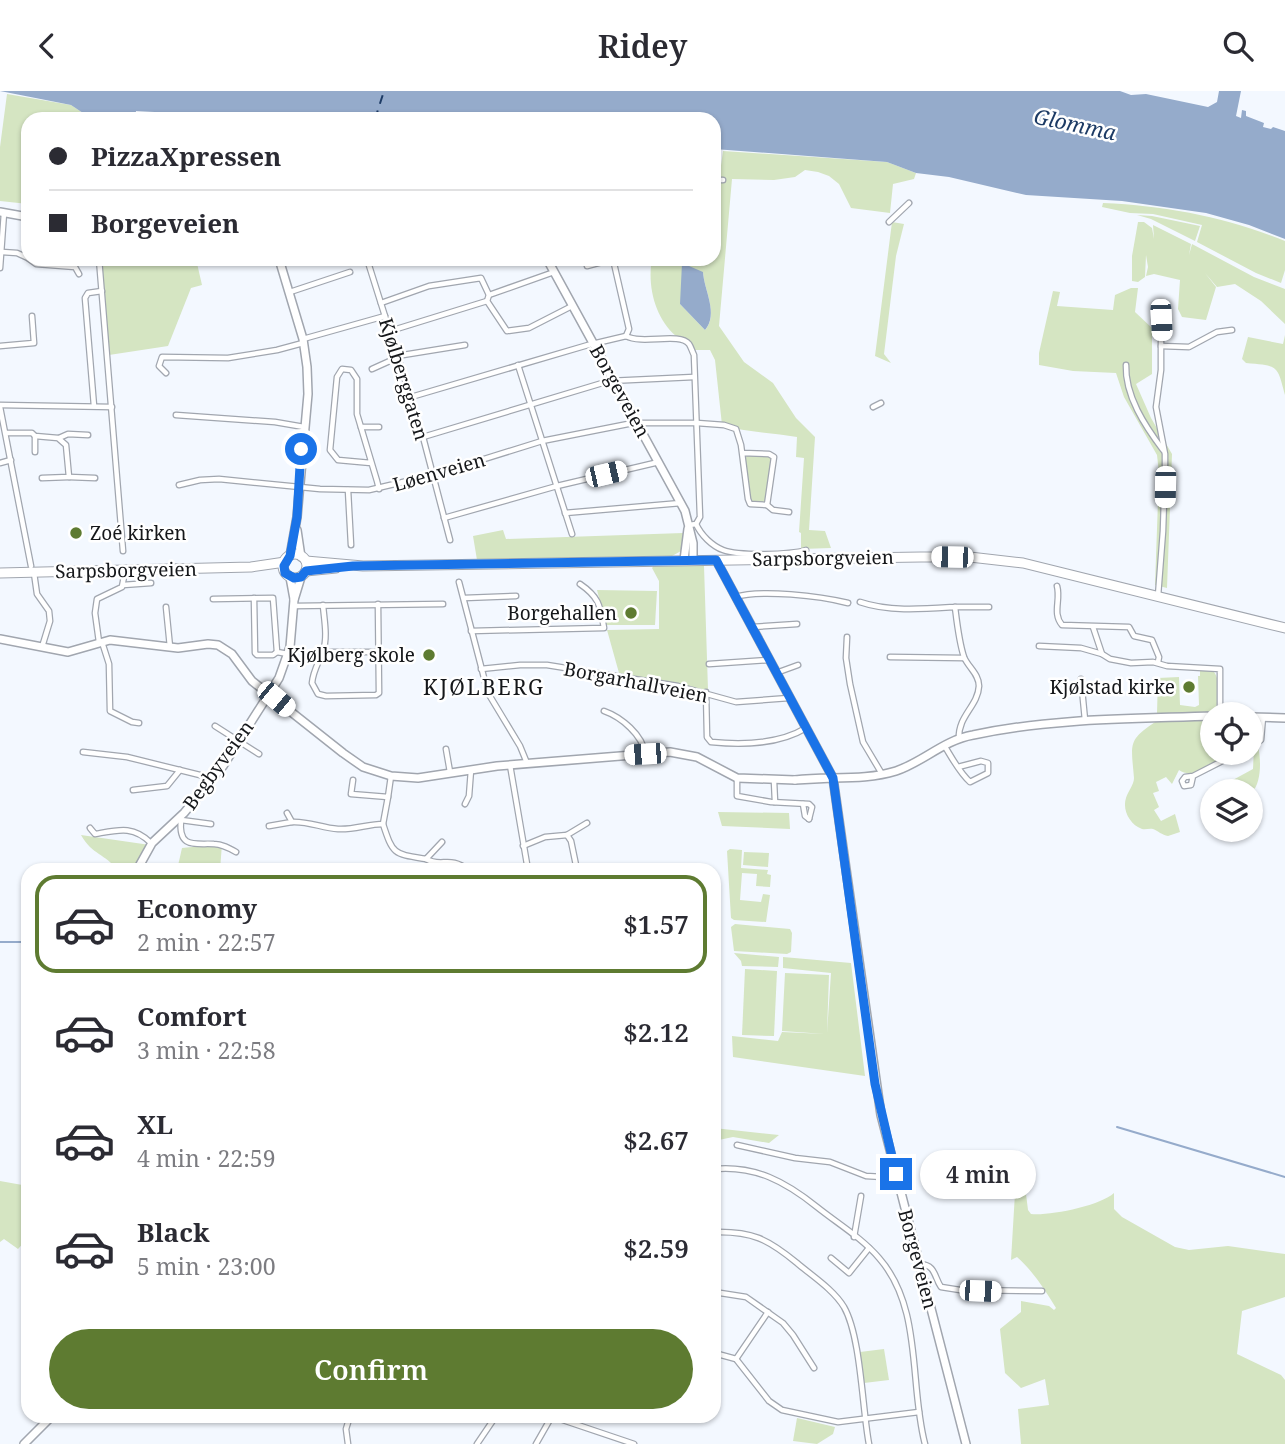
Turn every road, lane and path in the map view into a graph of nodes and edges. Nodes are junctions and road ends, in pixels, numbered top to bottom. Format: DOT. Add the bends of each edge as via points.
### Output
graph roads {
  1 [pos="909,203"];
  2 [pos="2,213"];
  3 [pos="21,216"];
  4 [pos="889,222"];
  5 [pos="2,252"];
  6 [pos="21,255"];
  7 [pos="62,266"];
  8 [pos="100,266"];
  9 [pos="281,266"];
  10 [pos="369,266"];
  11 [pos="551,266"];
  12 [pos="615,266"];
  13 [pos="0,268"];
  14 [pos="350,272"];
  15 [pos="554,272"];
  16 [pos="79,274"];
  17 [pos="102,291"];
  18 [pos="290,292"];
  19 [pos="488,298"];
  20 [pos="380,303"];
  21 [pos="573,306"];
  22 [pos="32,316"];
  23 [pos="385,316"];
  24 [pos="1161,320"];
  25 [pos="1232,330"];
  26 [pos="390,331"];
  27 [pos="626,336"];
  28 [pos="303,341"];
  29 [pos="593,343"];
  30 [pos="465,345"];
  31 [pos="0,346"];
  32 [pos="1161,346"];
  33 [pos="398,358"];
  34 [pos="517,365"];
  35 [pos="1126,365"];
  36 [pos="372,369"];
  37 [pos="166,373"];
  38 [pos="694,377"];
  39 [pos="614,381"];
  40 [pos="411,397"];
  41 [pos="881,403"];
  42 [pos="530,405"];
  43 [pos="0,406"];
  44 [pos="94,406"];
  45 [pos="112,407"];
  46 [pos="873,407"];
  47 [pos="176,415"];
  48 [pos="637,423"];
  49 [pos="697,423"];
  50 [pos="304,427"];
  51 [pos="361,427"];
  52 [pos="379,428"];
  53 [pos="6,433"];
  54 [pos="88,435"];
  55 [pos="35,436"];
  56 [pos="422,437"];
  57 [pos="58,438"];
  58 [pos="542,441"];
  59 [pos="35,452"];
  60 [pos="742,453"];
  61 [pos="1165,454"];
  62 [pos="11,460"];
  63 [pos="0,463"];
  64 [pos="371,463"];
  65 [pos="659,463"];
  66 [pos="433,475"];
  67 [pos="42,478"];
  68 [pos="69,478"];
  69 [pos="95,478"];
  70 [pos="179,485"];
  71 [pos="299,486"];
  72 [pos="557,486"];
  73 [pos="379,489"];
  74 [pos="348,490"];
  75 [pos="681,503"];
  76 [pos="766,505"];
  77 [pos="789,512"];
  78 [pos="565,513"];
  79 [pos="297,517"];
  80 [pos="444,518"];
  81 [pos="693,525"];
  82 [pos="572,534"];
  83 [pos="450,540"];
  84 [pos="351,545"];
  85 [pos="806,550"];
  86 [pos="123,551"];
  87 [pos="287,559"];
  88 [pos="729,559"];
  89 [pos="689,560"];
  90 [pos="716,560"];
  91 [pos="251,567"];
  92 [pos="32,569"];
  93 [pos="298,569"];
  94 [pos="125,571"];
  95 [pos="0,573"];
  96 [pos="459,582"];
  97 [pos="729,582"];
  98 [pos="151,583"];
  99 [pos="580,584"];
  100 [pos="123,585"];
  101 [pos="1058,586"];
  102 [pos="516,596"];
  103 [pos="1158,596"];
  104 [pos="734,597"];
  105 [pos="254,598"];
  106 [pos="464,598"];
  107 [pos="213,599"];
  108 [pos="860,602"];
  109 [pos="294,603"];
  110 [pos="848,603"];
  111 [pos="378,604"];
  112 [pos="443,604"];
  113 [pos="323,605"];
  114 [pos="166,607"];
  115 [pos="955,607"];
  116 [pos="989,607"];
  117 [pos="797,624"];
  118 [pos="1093,627"];
  119 [pos="751,628"];
  120 [pos="1285,628"];
  121 [pos="471,631"];
  122 [pos="847,637"];
  123 [pos="0,639"];
  124 [pos="100,642"];
  125 [pos="1039,646"];
  126 [pos="41,648"];
  127 [pos="170,648"];
  128 [pos="277,652"];
  129 [pos="323,652"];
  130 [pos="378,652"];
  131 [pos="289,654"];
  132 [pos="1102,654"];
  133 [pos="890,657"];
  134 [pos="964,658"];
  135 [pos="769,660"];
  136 [pos="1158,662"];
  137 [pos="709,664"];
  138 [pos="798,666"];
  139 [pos="481,669"];
  140 [pos="776,674"];
  141 [pos="1082,679"];
  142 [pos="706,692"];
  143 [pos="269,693"];
  144 [pos="789,698"];
  145 [pos="1220,702"];
  146 [pos="604,711"];
  147 [pos="1200,716"];
  148 [pos="1263,717"];
  149 [pos="1285,717"];
  150 [pos="1085,720"];
  151 [pos="139,723"];
  152 [pos="215,726"];
  153 [pos="806,728"];
  154 [pos="959,737"];
  155 [pos="239,741"];
  156 [pos="944,745"];
  157 [pos="446,749"];
  158 [pos="83,752"];
  159 [pos="259,754"];
  160 [pos="645,754"];
  161 [pos="527,763"];
  162 [pos="510,765"];
  163 [pos="1215,765"];
  164 [pos="958,767"];
  165 [pos="180,769"];
  166 [pos="471,769"];
  167 [pos="450,772"];
  168 [pos="881,774"];
  169 [pos="391,776"];
  170 [pos="1193,776"];
  171 [pos="213,778"];
  172 [pos="737,778"];
  173 [pos="833,778"];
  174 [pos="353,779"];
  175 [pos="774,781"];
  176 [pos="133,790"];
  177 [pos="388,797"];
  178 [pos="775,802"];
  179 [pos="465,804"];
  180 [pos="803,804"];
  181 [pos="287,813"];
  182 [pos="180,819"];
  183 [pos="292,822"];
  184 [pos="587,823"];
  185 [pos="211,824"];
  186 [pos="383,824"];
  187 [pos="270,826"];
  188 [pos="90,828"];
  189 [pos="566,835"];
  190 [pos="442,842"];
  191 [pos="152,843"];
  192 [pos="523,846"];
  193 [pos="236,852"];
  194 [pos="426,859"];
  195 [pos="141,863"];
  196 [pos="432,863"];
  197 [pos="432,863"];
  198 [pos="460,863"];
  199 [pos="527,863"];
  200 [pos="576,863"];
  201 [pos="737,1145"];
  202 [pos="721,1170"];
  203 [pos="896,1174"];
  204 [pos="861,1196"];
  205 [pos="721,1232"];
  206 [pos="854,1237"];
  207 [pos="869,1248"];
  208 [pos="831,1258"];
  209 [pos="920,1264"];
  210 [pos="1042,1291"];
  211 [pos="721,1293"];
  212 [pos="768,1312"];
  213 [pos="721,1355"];
  214 [pos="736,1360"];
  215 [pos="814,1368"];
  216 [pos="919,1412"];
  217 [pos="865,1419"];
  218 [pos="45,1423"];
  219 [pos="348,1423"];
  220 [pos="491,1423"];
  221 [pos="548,1423"];
  222 [pos="572,1423"];
  223 [pos="24,1444"];
  224 [pos="348,1444"];
  225 [pos="477,1444"];
  226 [pos="536,1444"];
  227 [pos="634,1444"];
  228 [pos="869,1444"];
  229 [pos="925,1444"];
  230 [pos="966,1444"];
  1 -- 4 [label="street"];
  2 -- 3 [label="main road"];
  2 -- 5 [label="street"];
  5 -- 6 [label="street"];
  5 -- 13 [label="street"];
  7 -- 16 [label="street" via="75,267"];
  8 -- 17 [label="street"];
  9 -- 18 [label="main road, Begbyveien"];
  10 -- 20 [label="street, Kjølberggaten"];
  11 -- 15 [label="main road, Borgeveien"];
  12 -- 27 [label="street" via="629,329"];
  14 -- 18 [label="street"];
  15 -- 19 [label="street"];
  15 -- 21 [label="main road, Borgeveien"];
  17 -- 44 [label="street" via="85,298"];
  17 -- 45 [label="street"];
  18 -- 28 [label="main road, Begbyveien"];
  19 -- 20 [label="street" via="481,278 429,286"];
  19 -- 21 [label="street" via="507,331 529,328"];
  19 -- 26 [label="street"];
  20 -- 23 [label="street, Kjølberggaten"];
  21 -- 29 [label="main road, Borgeveien"];
  22 -- 31 [label="street" via="34,343"];
  23 -- 26 [label="street, Kjølberggaten"];
  23 -- 28 [label="street"];
  24 -- 32 [label="street"];
  25 -- 32 [label="street" via="1217,332 1189,347"];
  26 -- 33 [label="street, Kjølberggaten"];
  27 -- 29 [label="street"];
  27 -- 38 [label="street" via="635,341 681,339 694,355"];
  28 -- 37 [label="street" via="229,358 162,357 159,366"];
  28 -- 50 [label="main road, Begbyveien" via="308,394"];
  29 -- 34 [label="street"];
  29 -- 39 [label="main road, Borgeveien"];
  30 -- 33 [label="street"];
  32 -- 61 [label="street" via="1156,407"];
  33 -- 36 [label="street"];
  33 -- 40 [label="street, Kjølberggaten"];
  34 -- 40 [label="street"];
  34 -- 42 [label="street"];
  35 -- 61 [label="street" via="1134,401"];
  38 -- 39 [label="street"];
  38 -- 49 [label="street"];
  39 -- 42 [label="street"];
  39 -- 48 [label="main road, Borgeveien"];
  40 -- 56 [label="street, Kjølberggaten"];
  41 -- 46 [label="street"];
  42 -- 56 [label="street"];
  42 -- 58 [label="street"];
  43 -- 44 [label="street"];
  43 -- 53 [label="street"];
  44 -- 45 [label="street"];
  45 -- 86 [label="street"];
  47 -- 50 [label="street"];
  48 -- 49 [label="street, Løenveien"];
  48 -- 58 [label="street, Løenveien"];
  48 -- 65 [label="main road, Borgeveien"];
  49 -- 60 [label="street, Løenveien" via="733,427"];
  49 -- 81 [label="street" via="699,517"];
  50 -- 71 [label="main road, Begbyveien"];
  51 -- 52 [label="street"];
  51 -- 64 [label="street"];
  51 -- 64 [label="street" via="357,379 351,370 342,369 337,377 331,454 338,460"];
  53 -- 55 [label="street"];
  53 -- 62 [label="street"];
  54 -- 57 [label="street"];
  55 -- 57 [label="street"];
  55 -- 59 [label="street"];
  56 -- 66 [label="street, Kjølberggaten"];
  57 -- 68 [label="street" via="66,445"];
  58 -- 66 [label="street, Løenveien"];
  58 -- 72 [label="street"];
  60 -- 76 [label="street" via="750,504"];
  60 -- 76 [label="street" via="774,457"];
  61 -- 103 [label="street"];
  62 -- 63 [label="street"];
  62 -- 92 [label="street"];
  64 -- 73 [label="street"];
  65 -- 72 [label="street"];
  65 -- 75 [label="main road, Borgeveien"];
  66 -- 73 [label="street, Løenveien"];
  66 -- 80 [label="street, Kjølberggaten"];
  67 -- 68 [label="street"];
  68 -- 69 [label="street"];
  70 -- 71 [label="street, Løenveien" via="219,479"];
  71 -- 74 [label="street, Løenveien"];
  71 -- 79 [label="main road, Begbyveien"];
  72 -- 78 [label="street"];
  72 -- 80 [label="street"];
  73 -- 74 [label="street, Løenveien"];
  74 -- 84 [label="street"];
  75 -- 78 [label="street"];
  75 -- 81 [label="main road, Borgeveien"];
  76 -- 77 [label="street"];
  78 -- 82 [label="street"];
  79 -- 87 [label="main road, Begbyveien"];
  79 -- 93 [label="main road, Begbyveien"];
  80 -- 83 [label="street, Kjølberggaten"];
  81 -- 85 [label="street" via="725,551"];
  81 -- 89 [label="main road, Borgeveien"];
  87 -- 91 [label="highway, Sarpsborgveien"];
  87 -- 93 [label="highway, Sarpsborgveien"];
  87 -- 93 [label="highway"];
  88 -- 90 [label="highway, Sarpsborgveien"];
  88 -- 97 [label="main road, Borgeveien"];
  88 -- 103 [label="highway, Sarpsborgveien" via="986,558 1044,567"];
  89 -- 90 [label="highway, Sarpsborgveien"];
  89 -- 93 [label="highway, Sarpsborgveien"];
  90 -- 97 [label="main road, Borgeveien"];
  91 -- 93 [label="highway, Sarpsborgveien"];
  91 -- 94 [label="highway, Sarpsborgveien"];
  92 -- 94 [label="highway, Sarpsborgveien"];
  92 -- 95 [label="highway, Sarpsborgveien"];
  92 -- 126 [label="street" via="37,594 49,611"];
  93 -- 109 [label="main road, Begbyveien"];
  94 -- 100 [label="street"];
  96 -- 106 [label="street"];
  97 -- 104 [label="main road, Borgeveien"];
  98 -- 100 [label="street"];
  99 -- 121 [label="street" via="594,593 604,628"];
  100 -- 124 [label="street" via="97,599"];
  101 -- 118 [label="street" via="1058,621"];
  102 -- 106 [label="street"];
  103 -- 120 [label="highway, Sarpsborgveien"];
  104 -- 110 [label="street" via="821,597"];
  104 -- 119 [label="main road, Borgeveien"];
  105 -- 107 [label="street"];
  105 -- 128 [label="street" via="275,601"];
  105 -- 128 [label="street" via="255,653"];
  106 -- 121 [label="street"];
  108 -- 115 [label="street" via="876,608"];
  109 -- 113 [label="street"];
  109 -- 131 [label="main road, Begbyveien"];
  111 -- 112 [label="street"];
  111 -- 113 [label="street"];
  111 -- 130 [label="street"];
  113 -- 129 [label="street"];
  114 -- 127 [label="street"];
  115 -- 116 [label="street"];
  115 -- 134 [label="street"];
  117 -- 119 [label="street"];
  118 -- 132 [label="street"];
  118 -- 136 [label="street" via="1129,627 1134,636 1152,640"];
  119 -- 135 [label="main road, Borgeveien"];
  121 -- 139 [label="street"];
  122 -- 168 [label="street" via="846,658 863,742"];
  123 -- 126 [label="main road"];
  124 -- 126 [label="main road" via="68,652"];
  124 -- 127 [label="main road" via="120,640"];
  124 -- 151 [label="street" via="109,664 110,711"];
  125 -- 132 [label="street"];
  127 -- 143 [label="main road" via="221,646"];
  128 -- 131 [label="street"];
  129 -- 130 [label="street"];
  129 -- 130 [label="street" via="312,683 318,694 326,696 379,693"];
  131 -- 143 [label="main road, Begbyveien"];
  132 -- 136 [label="street" via="1116,661"];
  133 -- 134 [label="street"];
  134 -- 154 [label="street" via="979,685 960,723"];
  135 -- 137 [label="street"];
  135 -- 140 [label="main road, Borgeveien"];
  136 -- 145 [label="street" via="1220,669"];
  138 -- 140 [label="street"];
  139 -- 142 [label="street, Borgarhallveien" via="547,665"];
  139 -- 161 [label="street" via="488,693"];
  140 -- 144 [label="main road, Borgeveien"];
  141 -- 150 [label="street"];
  142 -- 144 [label="street, Borgarhallveien" via="736,702"];
  142 -- 153 [label="street" via="711,742 769,741"];
  143 -- 155 [label="main road, Begbyveien"];
  143 -- 169 [label="main road" via="355,762"];
  144 -- 153 [label="main road, Borgeveien"];
  146 -- 160 [label="street" via="638,736"];
  147 -- 150 [label="main road"];
  148 -- 149 [label="main road"];
  150 -- 154 [label="main road"];
  152 -- 155 [label="street"];
  153 -- 173 [label="main road, Borgeveien"];
  154 -- 156 [label="main road"];
  155 -- 159 [label="street"];
  155 -- 171 [label="main road, Begbyveien"];
  156 -- 164 [label="street"];
  156 -- 168 [label="main road" via="903,768"];
  157 -- 167 [label="street"];
  158 -- 165 [label="street"];
  160 -- 161 [label="main road"];
  160 -- 172 [label="main road" via="688,754"];
  161 -- 162 [label="main road"];
  162 -- 166 [label="main road"];
  162 -- 192 [label="street"];
  163 -- 170 [label="street"];
  164 -- 164 [label="street" via="971,782 988,773 989,767 981,761"];
  165 -- 171 [label="street"];
  165 -- 176 [label="street" via="167,786"];
  166 -- 167 [label="main road"];
  166 -- 179 [label="street"];
  167 -- 169 [label="main road" via="418,778"];
  168 -- 173 [label="main road"];
  169 -- 177 [label="street"];
  171 -- 182 [label="main road, Begbyveien"];
  172 -- 175 [label="main road"];
  172 -- 178 [label="street" via="737,796"];
  173 -- 175 [label="main road"];
  173 -- 203 [label="main road, Borgeveien" via="875,1084"];
  174 -- 177 [label="street" via="351,794"];
  175 -- 178 [label="street"];
  177 -- 186 [label="street"];
  178 -- 180 [label="street"];
  181 -- 183 [label="street"];
  182 -- 185 [label="street"];
  182 -- 191 [label="main road, Begbyveien"];
  182 -- 193 [label="street" via="186,841 217,843"];
  183 -- 186 [label="street" via="334,829"];
  183 -- 187 [label="street"];
  184 -- 189 [label="street"];
  186 -- 194 [label="street" via="391,847 401,855"];
  188 -- 191 [label="street" via="95,834 135,831"];
  189 -- 192 [label="street"];
  189 -- 200 [label="street"];
  190 -- 194 [label="street"];
  191 -- 195 [label="main road, Begbyveien"];
  192 -- 199 [label="street"];
  194 -- 196 [label="street"];
  197 -- 198 [label="street"];
  201 -- 203 [label="street" via="830,1162 866,1176"];
  202 -- 206 [label="street" via="746,1170 781,1181"];
  203 -- 209 [label="main road, Borgeveien"];
  204 -- 206 [label="street"];
  205 -- 217 [label="street" via="764,1239 839,1300 851,1326"];
  206 -- 207 [label="street"];
  207 -- 208 [label="street" via="849,1273"];
  207 -- 216 [label="street" via="887,1268 905,1311"];
  209 -- 210 [label="street" via="934,1270 942,1287"];
  209 -- 230 [label="main road, Borgeveien"];
  211 -- 212 [label="street" via="746,1297"];
  212 -- 214 [label="street"];
  212 -- 215 [label="street" via="793,1335"];
  213 -- 214 [label="street"];
  214 -- 217 [label="street" via="782,1410 838,1422"];
  216 -- 217 [label="street"];
  216 -- 229 [label="street"];
  217 -- 228 [label="street"];
  218 -- 223 [label="main road"];
  219 -- 224 [label="street"];
  220 -- 225 [label="street"];
  221 -- 226 [label="street"];
  222 -- 227 [label="street"];
}
